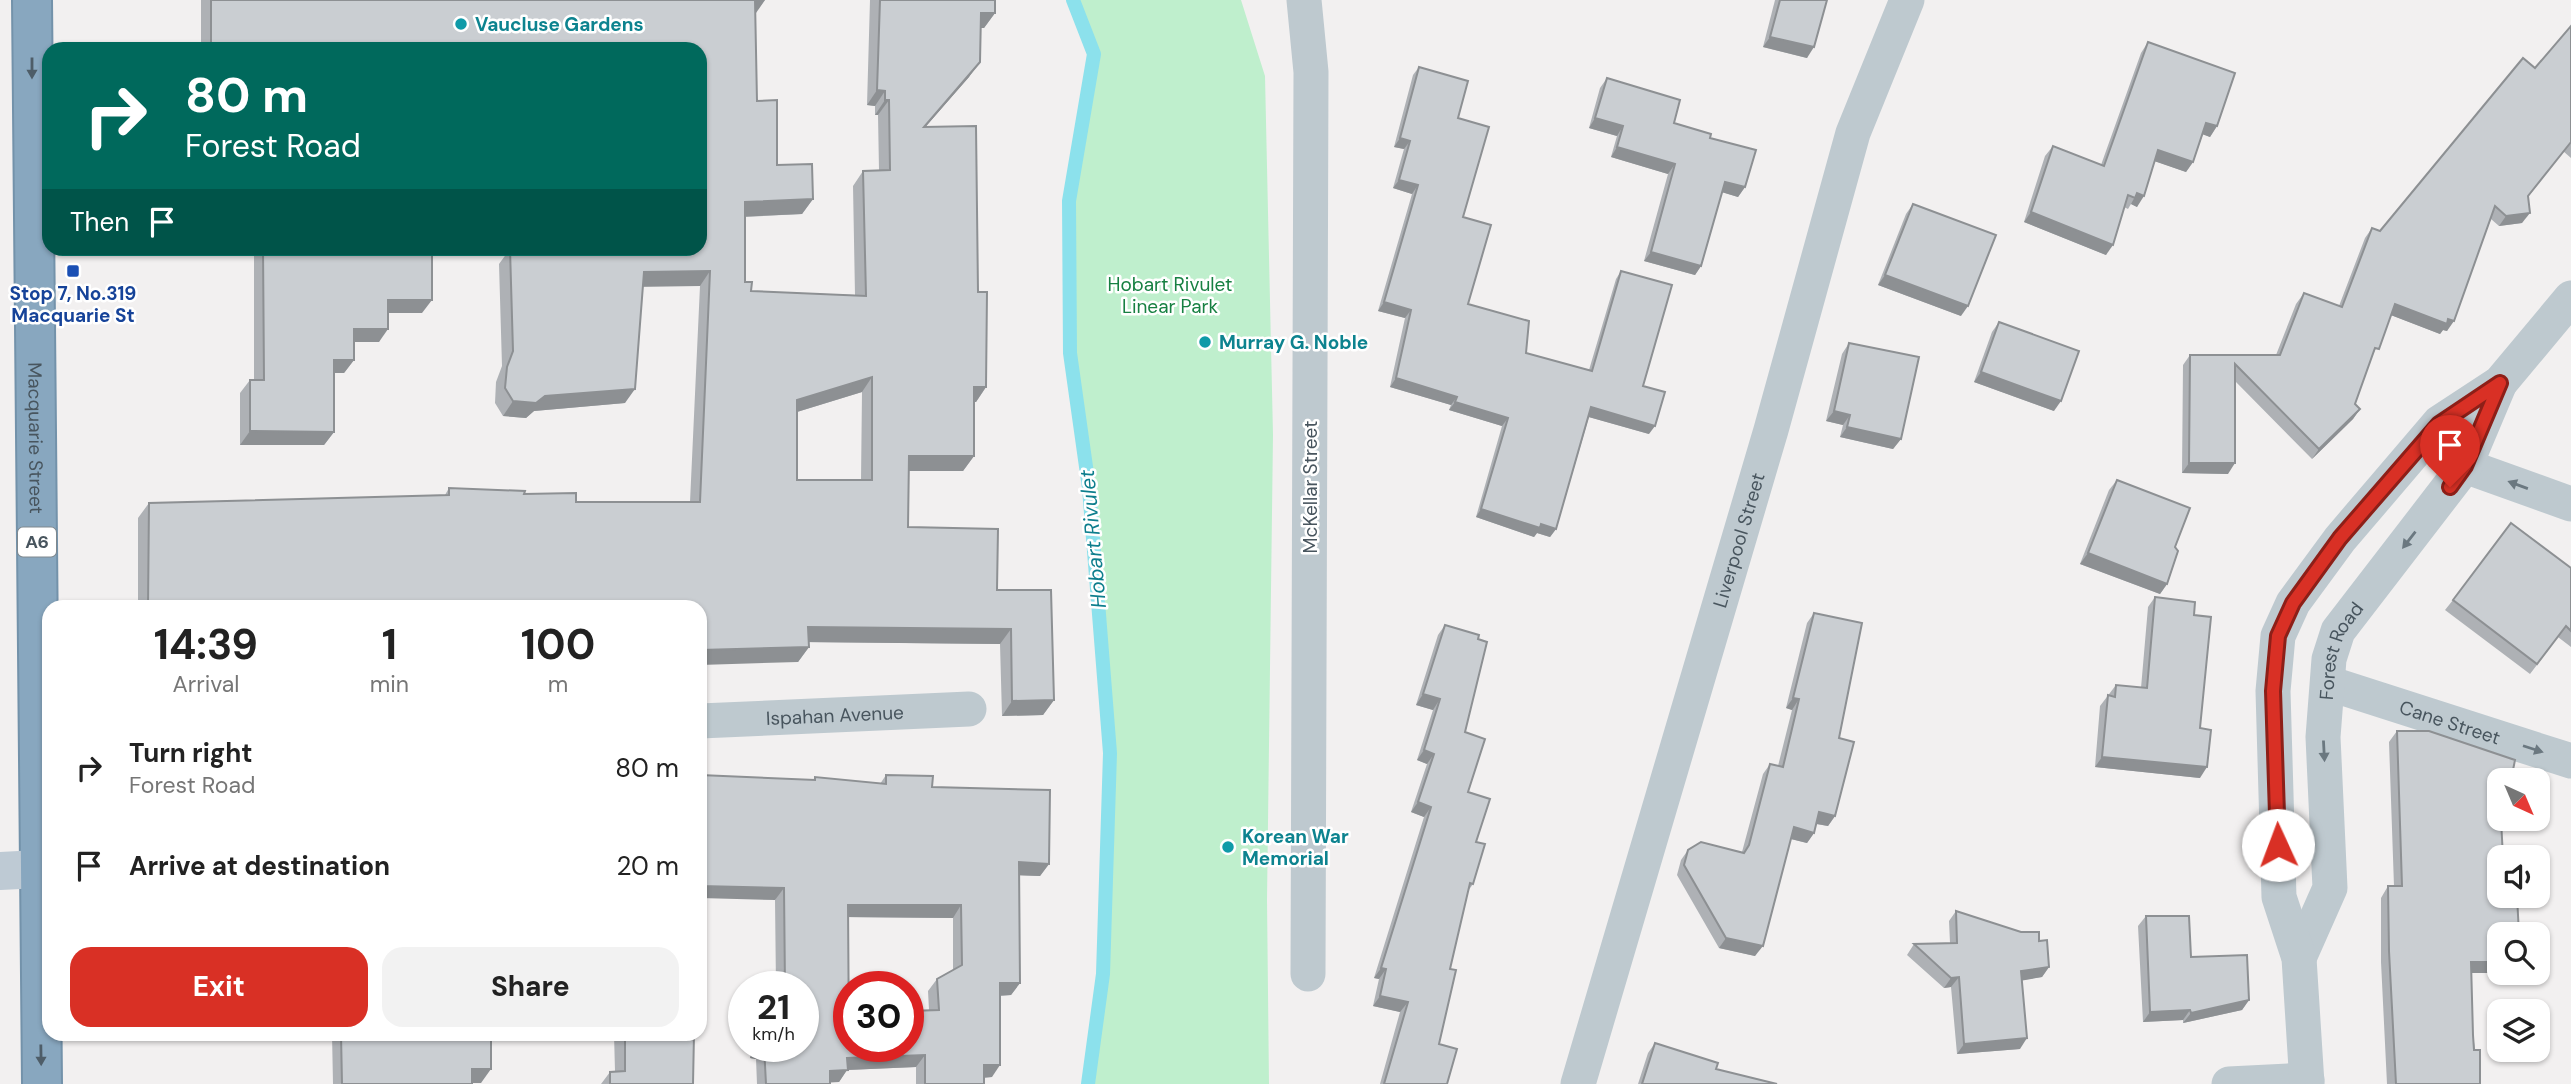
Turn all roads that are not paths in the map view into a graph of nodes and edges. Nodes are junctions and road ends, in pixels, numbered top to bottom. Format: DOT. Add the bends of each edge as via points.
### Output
graph roads {
  1 [pos="33,0"];
  2 [pos="1304,0"];
  3 [pos="1907,0"];
  4 [pos="2571,298"];
  5 [pos="2500,383"];
  6 [pos="2465,466"];
  7 [pos="2571,504"];
  8 [pos="42,632"];
  9 [pos="2328,683"];
  10 [pos="969,709"];
  11 [pos="707,721"];
  12 [pos="2571,761"];
  13 [pos="42,805"];
  14 [pos="38,869"];
  15 [pos="0,871"];
  16 [pos="2299,958"];
  17 [pos="1308,974"];
  18 [pos="2307,1082"];
  19 [pos="42,1084"];
  20 [pos="1578,1084"];
  21 [pos="2229,1084"];
  1 -- 8 [label="highway, Macquarie Street / A6, one-way"];
  2 -- 17 [label="street, McKellar Street" via="1311,72"];
  3 -- 20 [label="street, Liverpool Street" via="1853,133 1771,430"];
  4 -- 5 [label="street, Forest Road"];
  5 -- 6 [label="street, Forest Road"];
  5 -- 16 [label="street, Forest Road" via="2439,424 2340,538 2293,603 2278,636 2273,691 2280,897"];
  7 -- 6 [label="street, one-way"];
  6 -- 9 [label="street, Forest Road, one-way" via="2338,631 2329,659"];
  9 -- 12 [label="street, Cane Street, one-way"];
  9 -- 16 [label="street, Forest Road, one-way" via="2323,737 2330,888"];
  10 -- 11 [label="street, Ispahan Avenue"];
  13 -- 14 [label="highway, Macquarie Street / A6"];
  14 -- 15 [label="street"];
  14 -- 19 [label="highway, Macquarie Street / A6, one-way"];
  16 -- 18 [label="street, Forest Road"];
  18 -- 21 [label="street"];
}
